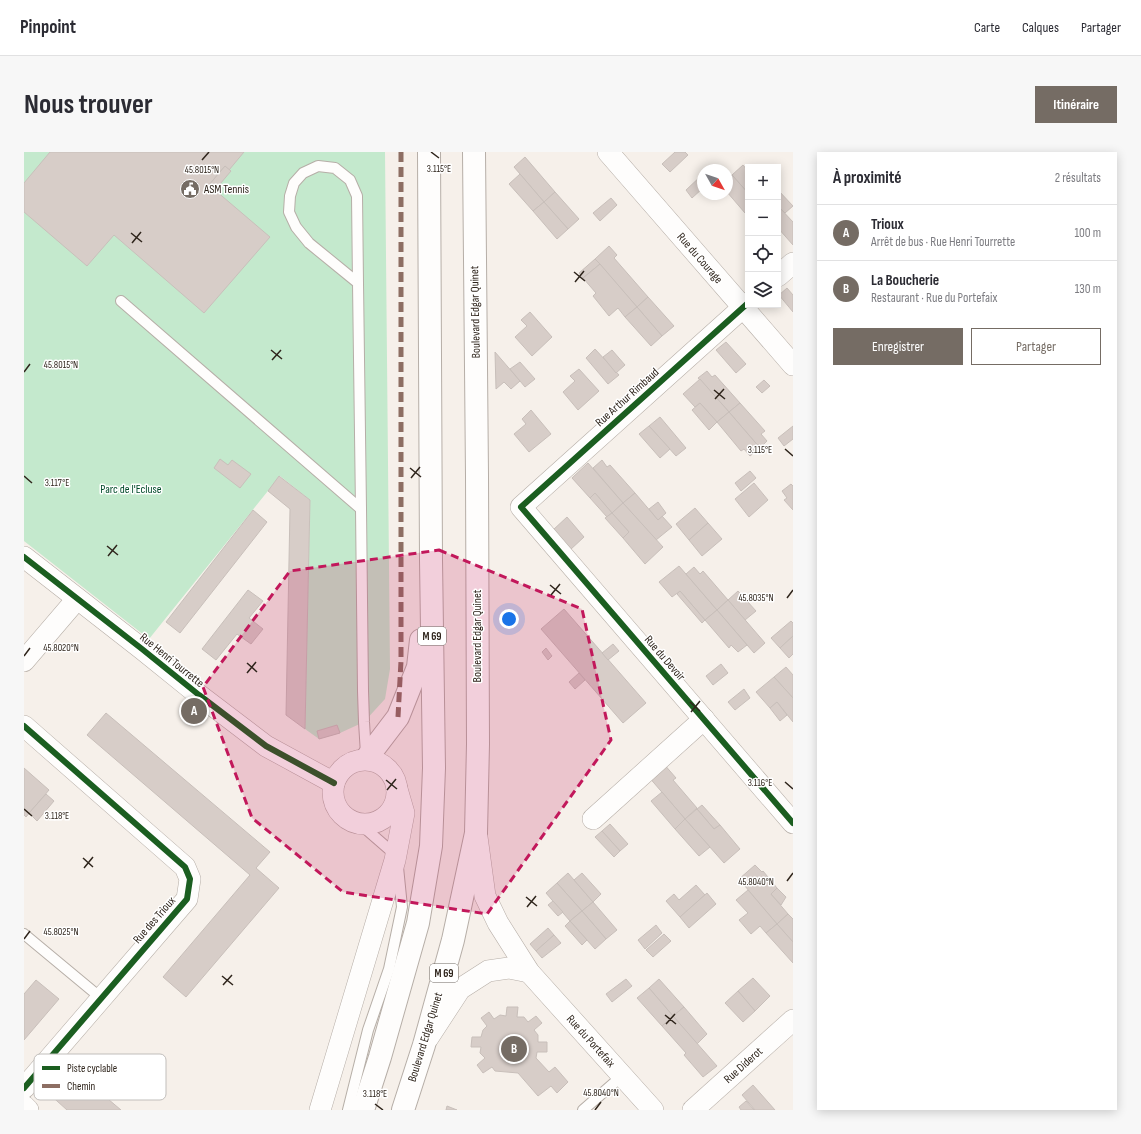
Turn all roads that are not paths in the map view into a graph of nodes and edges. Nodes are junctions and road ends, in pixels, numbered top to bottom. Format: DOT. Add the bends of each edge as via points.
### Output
graph roads {
  1 [pos="429,152"];
  2 [pos="474,152"];
  3 [pos="608,152"];
  4 [pos="793,263"];
  5 [pos="781,273"];
  6 [pos="358,282"];
  7 [pos="121,301"];
  8 [pos="745,305"];
  9 [pos="747,308"];
  10 [pos="793,365"];
  11 [pos="521,507"];
  12 [pos="361,509"];
  13 [pos="24,557"];
  14 [pos="431,560"];
  15 [pos="77,599"];
  16 [pos="24,660"];
  17 [pos="704,719"];
  18 [pos="24,726"];
  19 [pos="366,759"];
  20 [pos="334,783"];
  21 [pos="397,789"];
  22 [pos="593,819"];
  23 [pos="793,823"];
  24 [pos="360,824"];
  25 [pos="476,833"];
  26 [pos="395,860"];
  27 [pos="24,934"];
  28 [pos="529,972"];
  29 [pos="101,998"];
  30 [pos="793,1020"];
  31 [pos="424,1045"];
  32 [pos="53,1054"];
  33 [pos="34,1076"];
  34 [pos="622,1076"];
  35 [pos="24,1088"];
  36 [pos="24,1106"];
  37 [pos="28,1110"];
  38 [pos="320,1110"];
  39 [pos="348,1110"];
  40 [pos="363,1110"];
  41 [pos="403,1110"];
  42 [pos="583,1110"];
  43 [pos="653,1110"];
  44 [pos="693,1110"];
  1 -- 14 [label="main road, M 69"];
  2 -- 25 [label="main road, Boulevard Edgar Quinet / M 69" via="478,736"];
  3 -- 8 [label="street, Rue du Courage"];
  4 -- 5 [label="street"];
  6 -- 6 [label="lane" via="309,243 296,227 289,212 294,184 303,173 318,166 335,168 350,180 357,196"];
  6 -- 12 [label="lane"];
  7 -- 12 [label="lane"];
  8 -- 11 [label="street, Rue Arthur Rimbaud"];
  9 -- 10 [label="street, Rue du Courage"];
  11 -- 17 [label="street, Rue du Devoir"];
  12 -- 19 [label="lane"];
  13 -- 15 [label="street, Rue Henri Tourrette"];
  14 -- 19 [label="main road" via="418,667 398,717"];
  14 -- 40 [label="main road, M 69" via="434,768 431,846 418,923"];
  15 -- 16 [label="street"];
  15 -- 20 [label="street, Rue Henri Tourrette" via="266,746"];
  17 -- 22 [label="street"];
  17 -- 23 [label="street, Rue du Devoir"];
  18 -- 29 [label="street, Rue des Trioux" via="185,866 190,879 187,899"];
  19 -- 20 [label="street" via="346,766"];
  19 -- 21 [label="street" via="384,766 395,780"];
  20 -- 24 [label="street" via="332,794 335,805 350,821"];
  21 -- 24 [label="street" via="393,808 387,816 370,824"];
  21 -- 26 [label="street" via="404,814"];
  24 -- 26 [label="lane" via="391,851"];
  25 -- 28 [label="street, Rue du Portefaix" via="485,896 498,923"];
  25 -- 31 [label="main road, Boulevard Edgar Quinet / M 69" via="453,940"];
  26 -- 38 [label="street"];
  26 -- 39 [label="lane" via="402,907 389,969 368,1030"];
  27 -- 29 [label="lane"];
  28 -- 31 [label="street" via="508,968 488,971 460,989"];
  28 -- 34 [label="street, Rue du Portefaix"];
  29 -- 32 [label="street, Rue des Trioux"];
  30 -- 44 [label="street, Rue Diderot"];
  31 -- 41 [label="main road, Boulevard Edgar Quinet / M 69"];
  33 -- 35 [label="street, Rue des Trioux"];
  34 -- 42 [label="lane"];
  34 -- 43 [label="street, Rue du Portefaix"];
  36 -- 37 [label="street"];
}
